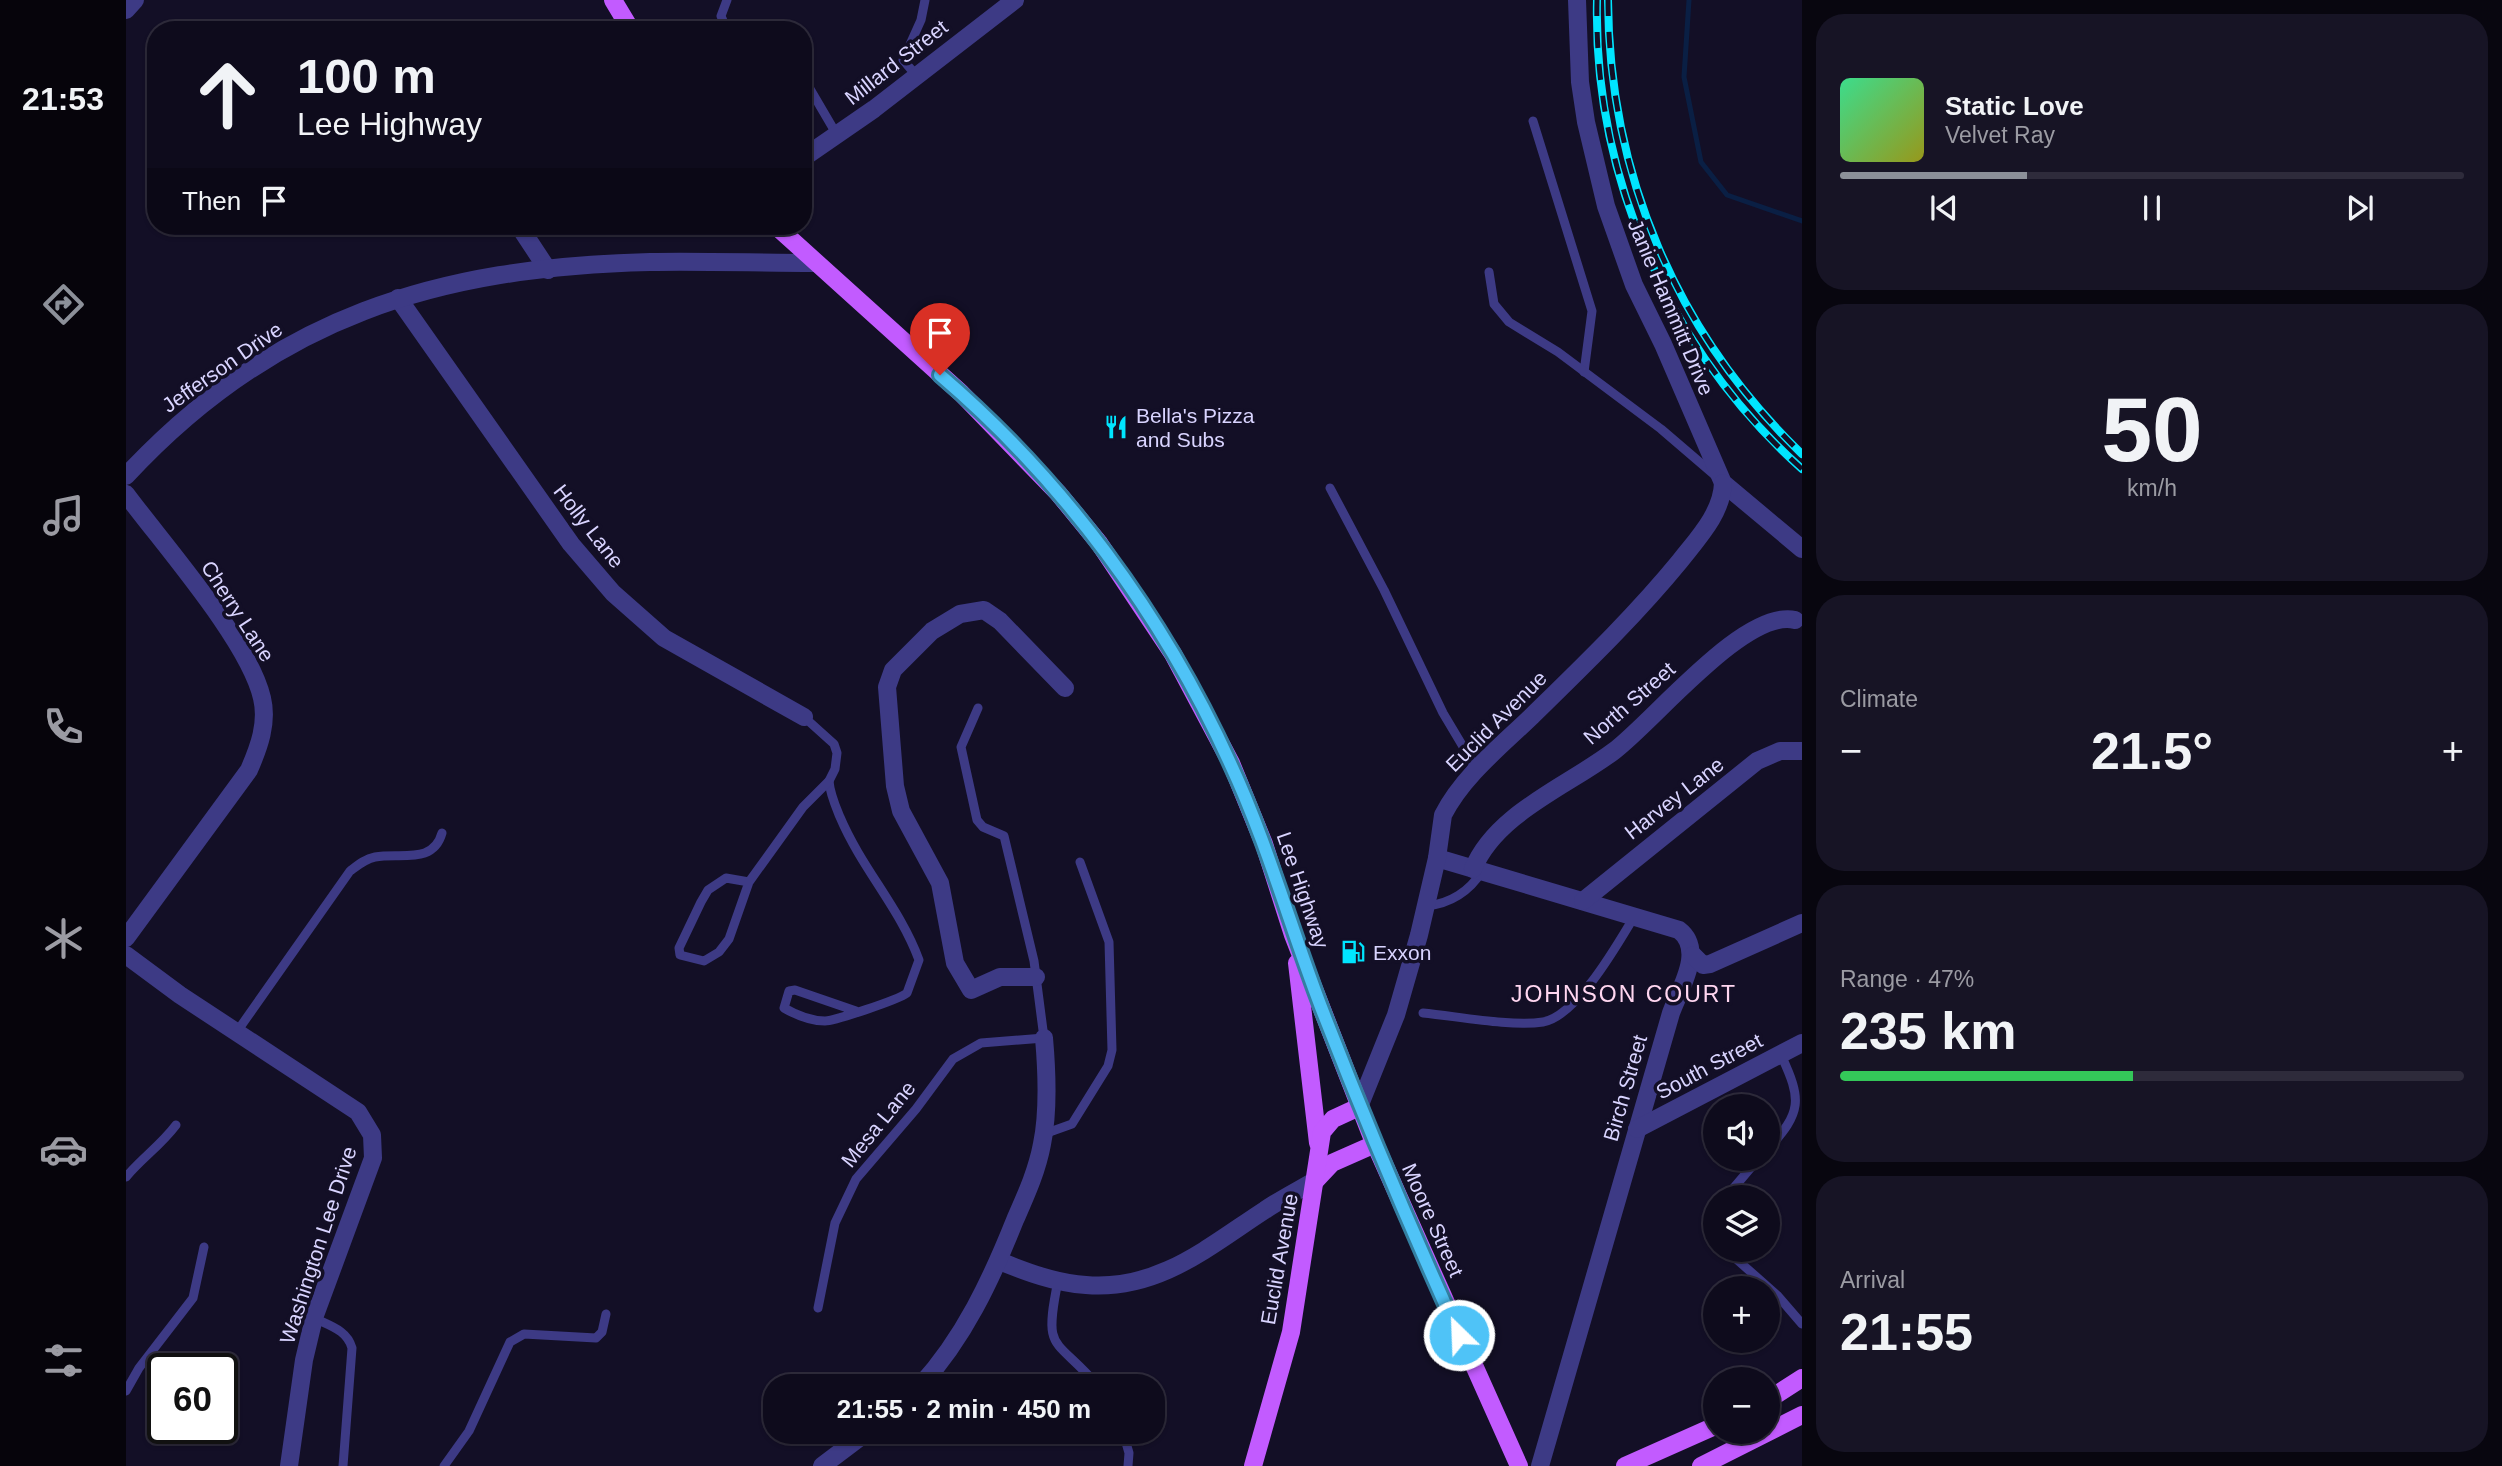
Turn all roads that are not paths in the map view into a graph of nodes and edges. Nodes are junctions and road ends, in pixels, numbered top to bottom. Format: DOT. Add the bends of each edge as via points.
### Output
graph roads {
  1 [pos="135,0"];
  2 [pos="613,0"];
  3 [pos="727,0"];
  4 [pos="925,0"];
  5 [pos="1015,0"];
  6 [pos="1577,0"];
  7 [pos="126,10"];
  8 [pos="626,21"];
  9 [pos="723,21"];
  10 [pos="916,75"];
  11 [pos="812,92"];
  12 [pos="1532,121"];
  13 [pos="837,135"];
  14 [pos="812,152"];
  15 [pos="525,235"];
  16 [pos="785,235"];
  17 [pos="814,263"];
  18 [pos="548,270"];
  19 [pos="1489,272"];
  20 [pos="398,298"];
  21 [pos="1584,372"];
  22 [pos="126,477"];
  23 [pos="1723,483"];
  24 [pos="1330,488"];
  25 [pos="126,494"];
  26 [pos="1802,549"];
  27 [pos="1795,620"];
  28 [pos="1065,688"];
  29 [pos="978,708"];
  30 [pos="804,718"];
  31 [pos="1802,751"];
  32 [pos="1477,770"];
  33 [pos="829,781"];
  34 [pos="442,832"];
  35 [pos="1437,858"];
  36 [pos="1080,862"];
  37 [pos="1477,870"];
  38 [pos="749,882"];
  39 [pos="1583,901"];
  40 [pos="1426,906"];
  41 [pos="1634,917"];
  42 [pos="1802,923"];
  43 [pos="1293,935"];
  44 [pos="126,938"];
  45 [pos="126,955"];
  46 [pos="1692,955"];
  47 [pos="1036,977"];
  48 [pos="856,1011"];
  49 [pos="1423,1013"];
  50 [pos="236,1033"];
  51 [pos="1044,1038"];
  52 [pos="1802,1043"];
  53 [pos="1781,1055"];
  54 [pos="1359,1107"];
  55 [pos="176,1125"];
  56 [pos="1637,1129"];
  57 [pos="1044,1133"];
  58 [pos="1780,1136"];
  59 [pos="1375,1144"];
  60 [pos="1319,1147"];
  61 [pos="1748,1171"];
  62 [pos="126,1177"];
  63 [pos="1316,1180"];
  64 [pos="1736,1185"];
  65 [pos="204,1247"];
  66 [pos="999,1261"];
  67 [pos="1740,1262"];
  68 [pos="1058,1281"];
  69 [pos="818,1308"];
  70 [pos="606,1314"];
  71 [pos="314,1318"];
  72 [pos="1802,1324"];
  73 [pos="929,1374"];
  74 [pos="1085,1374"];
  75 [pos="1802,1378"];
  76 [pos="126,1391"];
  77 [pos="1780,1392"];
  78 [pos="1802,1415"];
  79 [pos="1703,1431"];
  80 [pos="851,1444"];
  81 [pos="1126,1444"];
  82 [pos="289,1466"];
  83 [pos="343,1466"];
  84 [pos="444,1466"];
  85 [pos="822,1466"];
  86 [pos="1128,1466"];
  87 [pos="1253,1466"];
  88 [pos="1518,1466"];
  89 [pos="1540,1466"];
  90 [pos="1625,1466"];
  91 [pos="1701,1466"];
  1 -- 7 [label="street"];
  2 -- 8 [label="main road"];
  3 -- 9 [label="lane"];
  4 -- 10 [label="lane" via="903,60"];
  5 -- 10 [label="street, Millard Street"];
  6 -- 23 [label="street, Janie Hammitt Drive" via="1580,82 1609,218 1634,285"];
  10 -- 13 [label="street, Millard Street"];
  11 -- 13 [label="lane"];
  12 -- 21 [label="lane" via="1592,311"];
  13 -- 14 [label="street, Millard Street"];
  15 -- 18 [label="street"];
  16 -- 17 [label="main road, Lee Highway"];
  17 -- 18 [label="street, Jefferson Drive" via="651,262"];
  17 -- 43 [label="main road, Lee Highway" via="999,430 1099,543 1196,694 1231,763 1264,844"];
  18 -- 20 [label="street, Jefferson Drive" via="437,287"];
  19 -- 21 [label="lane" via="1494,304 1509,322"];
  20 -- 22 [label="street, Jefferson Drive" via="345,317 257,364 181,421"];
  20 -- 30 [label="street, Holly Lane" via="571,544 613,593 664,638"];
  21 -- 23 [label="lane" via="1661,429"];
  23 -- 26 [label="street, Janie Hammitt Drive"];
  23 -- 32 [label="street, Euclid Avenue" via="1718,509 1660,586"];
  24 -- 32 [label="lane" via="1443,713"];
  25 -- 44 [label="street, Cherry Lane" via="234,641 262,696 264,724 249,770"];
  27 -- 37 [label="street, North Street" via="1768,621 1703,667 1615,750 1488,841"];
  28 -- 47 [label="street" via="984,610 960,614 932,631 898,664 887,687 901,811 940,883 957,969 971,990 1000,977"];
  29 -- 47 [label="lane" via="961,747 979,824 1004,836"];
  30 -- 33 [label="lane" via="834,744 837,761"];
  31 -- 39 [label="street, Harvey Lane" via="1780,751 1757,761"];
  32 -- 35 [label="street, Euclid Avenue" via="1443,815"];
  33 -- 38 [label="lane" via="803,807"];
  33 -- 48 [label="lane" via="849,838 912,940 919,960 906,993 890,1003"];
  34 -- 50 [label="lane" via="429,852 376,857 350,871"];
  35 -- 37 [label="street"];
  35 -- 40 [label="street, Euclid Avenue"];
  36 -- 57 [label="lane" via="1109,942 1112,1050 1108,1066 1072,1124"];
  37 -- 39 [label="street"];
  37 -- 40 [label="lane" via="1473,887 1440,905"];
  38 -- 38 [label="lane" via="729,939 719,952 704,961 680,955 682,941 708,890 726,878"];
  39 -- 41 [label="street"];
  40 -- 54 [label="street, Euclid Avenue" via="1396,1015"];
  41 -- 46 [label="street" via="1679,930 1691,944"];
  41 -- 49 [label="lane" via="1575,1001 1554,1018 1529,1023"];
  42 -- 46 [label="street" via="1710,964 1696,962"];
  43 -- 54 [label="main road, Lee Highway"];
  43 -- 60 [label="main road"];
  45 -- 50 [label="street, Washington Lee Drive"];
  46 -- 56 [label="street, Birch Street"];
  47 -- 51 [label="lane"];
  48 -- 48 [label="lane" via="830,1021 784,1008 789,991 795,990"];
  50 -- 71 [label="street, Washington Lee Drive" via="354,1109 373,1135 373,1158"];
  51 -- 57 [label="street"];
  51 -- 69 [label="lane, Mesa Lane" via="981,1043 953,1059 856,1179 835,1223"];
  52 -- 53 [label="street, South Street"];
  53 -- 56 [label="street, South Street"];
  53 -- 58 [label="lane" via="1797,1086 1797,1112"];
  54 -- 59 [label="main road, Moore Street"];
  54 -- 60 [label="main road, Euclid Avenue" via="1334,1119 1322,1132"];
  55 -- 62 [label="lane"];
  56 -- 89 [label="street, Birch Street"];
  57 -- 66 [label="street" via="1032,1180"];
  59 -- 63 [label="main road" via="1332,1163"];
  59 -- 88 [label="main road, Moore Street"];
  60 -- 63 [label="main road, Euclid Avenue"];
  61 -- 64 [label="lane"];
  63 -- 68 [label="street" via="1172,1270 1114,1285"];
  63 -- 87 [label="main road, Euclid Avenue" via="1291,1332"];
  65 -- 76 [label="lane" via="193,1298"];
  66 -- 68 [label="street"];
  66 -- 73 [label="street" via="961,1332"];
  67 -- 72 [label="lane"];
  68 -- 74 [label="lane" via="1051,1333 1063,1353"];
  70 -- 84 [label="lane" via="603,1332 596,1338 515,1337 469,1431"];
  71 -- 82 [label="street, Washington Lee Drive"];
  71 -- 83 [label="lane" via="343,1333 352,1348"];
  75 -- 77 [label="main road"];
  78 -- 91 [label="main road"];
  79 -- 90 [label="main road"];
  80 -- 85 [label="street"];
  81 -- 86 [label="lane"];
}
